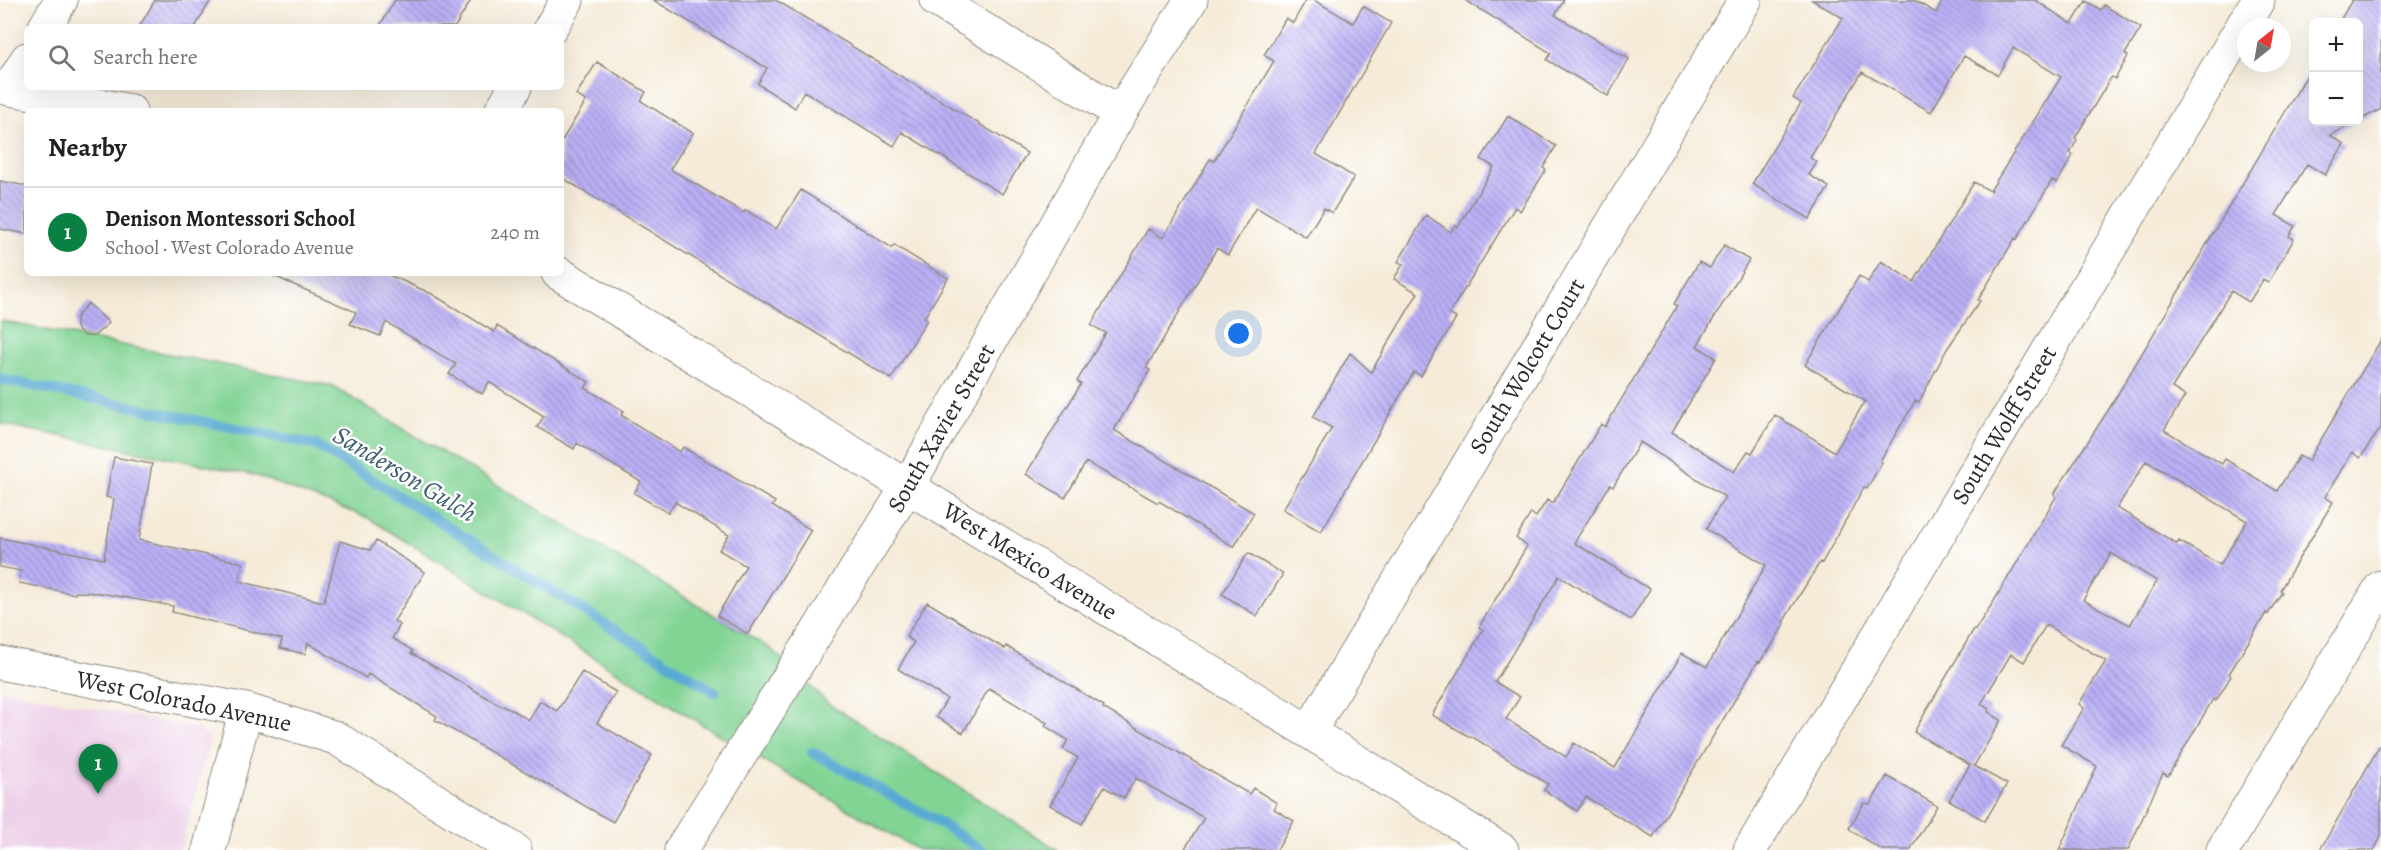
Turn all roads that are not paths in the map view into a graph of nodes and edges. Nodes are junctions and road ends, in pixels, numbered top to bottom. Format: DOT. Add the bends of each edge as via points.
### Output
graph roads {
  1 [pos="61,0"];
  2 [pos="567,0"];
  3 [pos="936,0"];
  4 [pos="1191,0"];
  5 [pos="2258,0"];
  6 [pos="1735,4"];
  7 [pos="47,24"];
  8 [pos="553,24"];
  9 [pos="24,63"];
  10 [pos="5,87"];
  11 [pos="513,90"];
  12 [pos="114,108"];
  13 [pos="503,108"];
  14 [pos="1120,113"];
  15 [pos="563,276"];
  16 [pos="908,486"];
  17 [pos="2381,587"];
  18 [pos="0,663"];
  19 [pos="246,710"];
  20 [pos="1309,732"];
  21 [pos="209,850"];
  22 [pos="515,850"];
  23 [pos="681,850"];
  24 [pos="1502,850"];
  25 [pos="1750,850"];
  26 [pos="2223,850"];
  1 -- 7 [label="street"];
  2 -- 8 [label="street"];
  3 -- 14 [label="street"];
  4 -- 14 [label="street, South Xavier Street"];
  5 -- 25 [label="street, South Wolff Street"];
  6 -- 20 [label="street, South Wolcott Court"];
  9 -- 10 [label="street"];
  10 -- 12 [label="street"];
  11 -- 13 [label="street"];
  14 -- 16 [label="street, South Xavier Street"];
  15 -- 16 [label="street, West Mexico Avenue"];
  16 -- 20 [label="street, West Mexico Avenue"];
  16 -- 23 [label="street, South Xavier Street"];
  17 -- 26 [label="street"];
  18 -- 19 [label="street, West Colorado Avenue"];
  19 -- 21 [label="street"];
  19 -- 22 [label="street, West Colorado Avenue" via="336,738"];
  20 -- 24 [label="street, West Mexico Avenue"];
}
